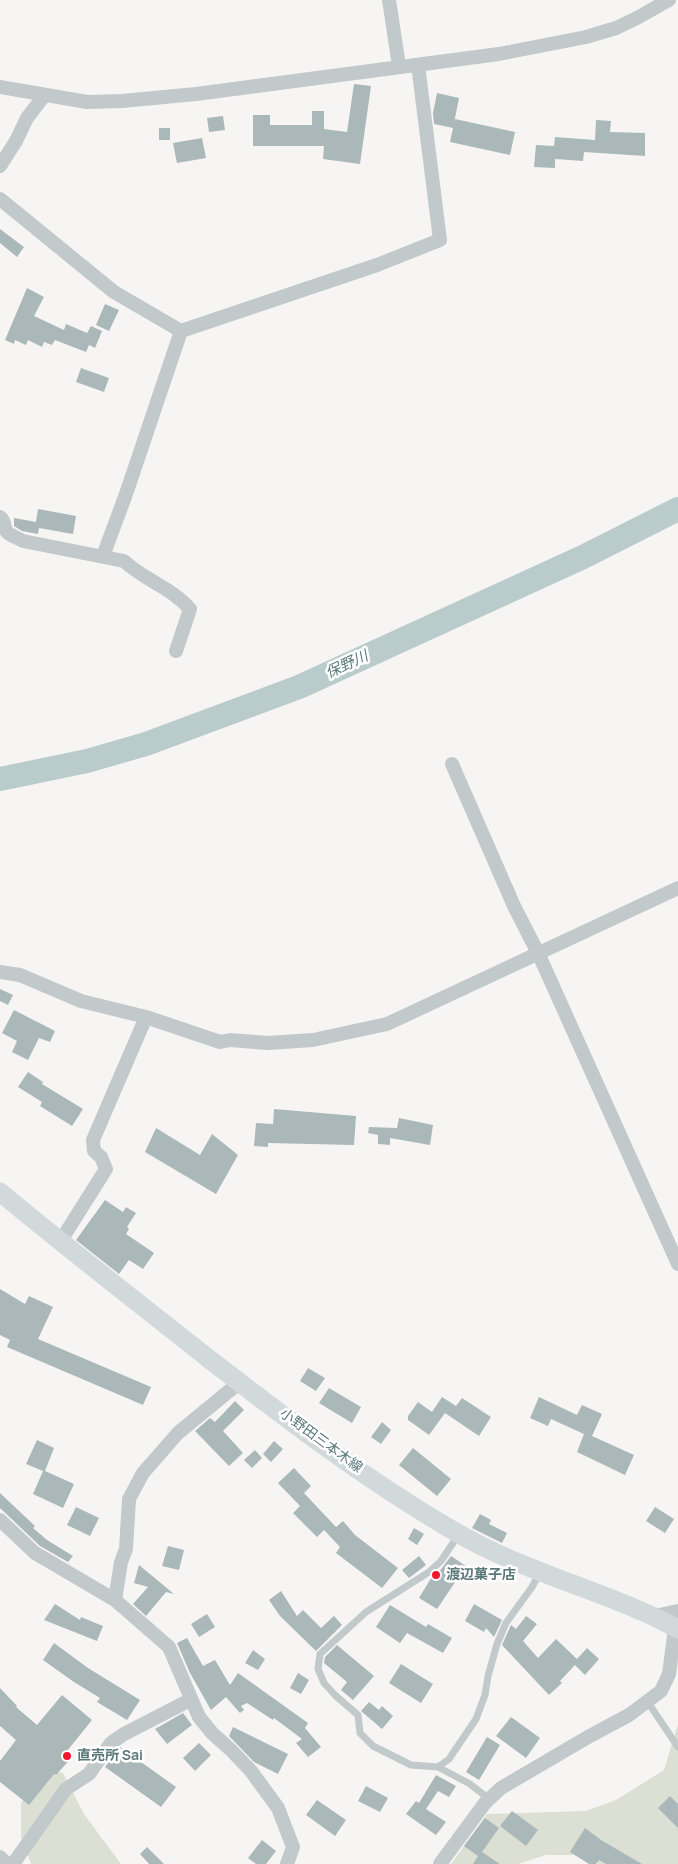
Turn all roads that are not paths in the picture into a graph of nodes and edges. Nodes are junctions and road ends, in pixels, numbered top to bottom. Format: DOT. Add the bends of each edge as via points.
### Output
graph roads {
  1 [pos="389,0"];
  2 [pos="669,0"];
  3 [pos="418,65"];
  4 [pos="399,66"];
  5 [pos="0,87"];
  6 [pos="44,96"];
  7 [pos="0,166"];
  8 [pos="0,200"];
  9 [pos="181,331"];
  10 [pos="0,517"];
  11 [pos="103,556"];
  12 [pos="176,650"];
  13 [pos="452,764"];
  14 [pos="678,888"];
  15 [pos="539,955"];
  16 [pos="0,972"];
  17 [pos="146,1017"];
  18 [pos="0,1192"];
  19 [pos="60,1242"];
  20 [pos="678,1264"];
  21 [pos="240,1382"];
  22 [pos="0,1520"];
  23 [pos="459,1534"];
  24 [pos="540,1572"];
  25 [pos="115,1600"];
  26 [pos="677,1623"];
  27 [pos="190,1700"];
  28 [pos="647,1701"];
  29 [pos="678,1747"];
  30 [pos="438,1767"];
  31 [pos="489,1799"];
  32 [pos="0,1857"];
  33 [pos="7,1864"];
  34 [pos="13,1864"];
  35 [pos="287,1864"];
  36 [pos="440,1864"];
  1 -- 4 [label="street"];
  2 -- 3 [label="street" via="638,18 586,38"];
  3 -- 4 [label="street"];
  3 -- 9 [label="street" via="440,240"];
  4 -- 6 [label="street" via="122,101 87,102"];
  5 -- 6 [label="street"];
  6 -- 7 [label="street" via="27,118"];
  8 -- 9 [label="street" via="114,292"];
  9 -- 11 [label="street"];
  10 -- 11 [label="street" via="5,522 6,531 23,541"];
  11 -- 12 [label="street" via="124,561 176,595 190,609"];
  13 -- 15 [label="street"];
  14 -- 15 [label="street"];
  15 -- 17 [label="street" via="387,1024 314,1040 220,1042"];
  15 -- 20 [label="street"];
  16 -- 17 [label="street" via="20,975 81,1001"];
  17 -- 19 [label="street" via="93,1140 94,1151 106,1169"];
  18 -- 19 [label="main road, 小野田三本木線"];
  19 -- 21 [label="main road, 小野田三本木線"];
  21 -- 23 [label="main road, 小野田三本木線" via="378,1482"];
  21 -- 25 [label="street" via="178,1433 143,1473 130,1500 126,1549"];
  22 -- 25 [label="street" via="35,1553"];
  23 -- 24 [label="main road, 小野田三本木線"];
  23 -- 30 [label="lane" via="441,1561 429,1572 366,1612 334,1640 320,1654 318,1668 324,1683 358,1714 360,1733 373,1746 411,1764"];
  24 -- 26 [label="main road, 小野田三本木線"];
  24 -- 30 [label="lane" via="506,1623 476,1719 449,1758"];
  25 -- 27 [label="street" via="169,1647"];
  26 -- 28 [label="street" via="669,1674 661,1690"];
  27 -- 34 [label="street" via="111,1744 89,1774 66,1789"];
  27 -- 35 [label="street" via="212,1733 251,1771 278,1808 293,1847"];
  28 -- 29 [label="lane"];
  28 -- 31 [label="street" via="629,1715 501,1788"];
  30 -- 31 [label="lane" via="470,1784"];
  31 -- 36 [label="street"];
  32 -- 33 [label="street"];
}
